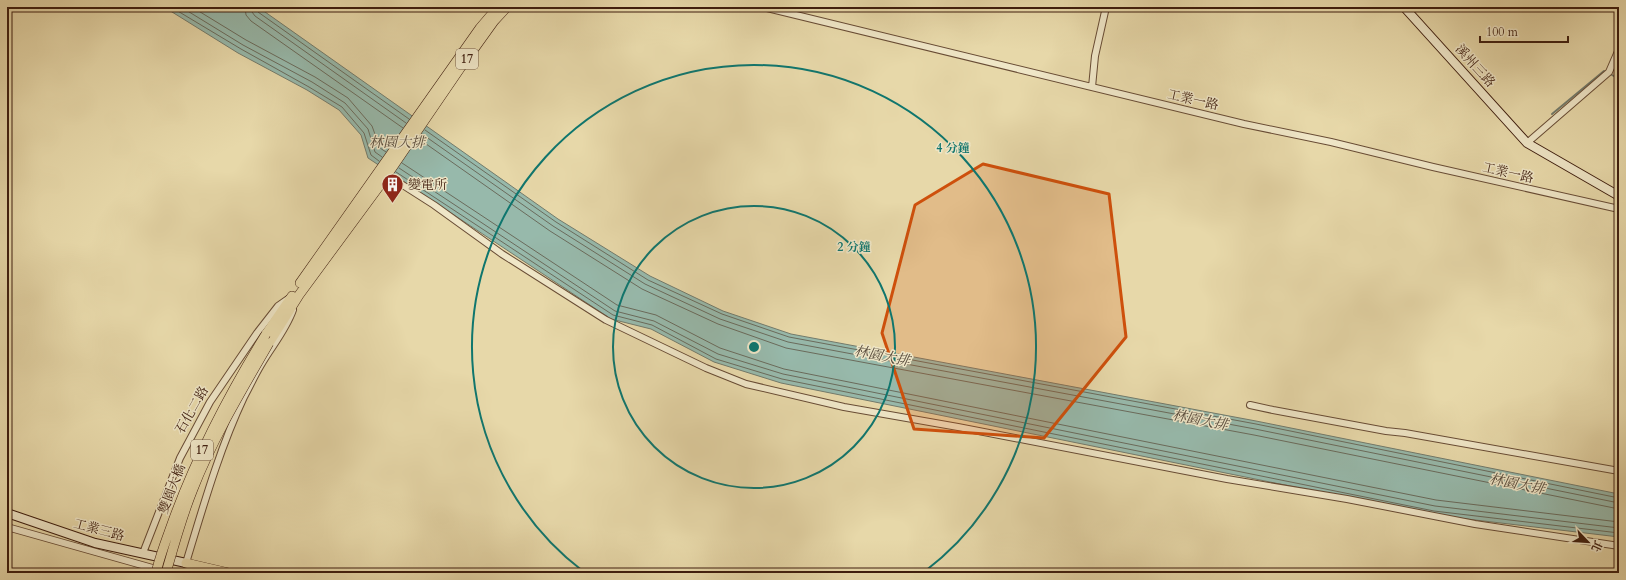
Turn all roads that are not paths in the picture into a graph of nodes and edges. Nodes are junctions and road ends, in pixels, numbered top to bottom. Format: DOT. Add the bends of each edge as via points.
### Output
graph roads {
  1 [pos="498,7"];
  2 [pos="507,7"];
  3 [pos="763,7"];
  4 [pos="1106,7"];
  5 [pos="1404,7"];
  6 [pos="1619,49"];
  7 [pos="1092,87"];
  8 [pos="427,110"];
  9 [pos="1527,143"];
  10 [pos="381,177"];
  11 [pos="1619,196"];
  12 [pos="1619,209"];
  13 [pos="295,296"];
  14 [pos="268,339"];
  15 [pos="1250,405"];
  16 [pos="1619,471"];
  17 [pos="7,513"];
  18 [pos="7,527"];
  19 [pos="1619,546"];
  20 [pos="143,553"];
  21 [pos="186,563"];
  22 [pos="156,571"];
  23 [pos="166,573"];
  24 [pos="230,573"];
  1 -- 8 [label="main road, 17" via="480,28"];
  2 -- 8 [label="main road, 17"];
  3 -- 7 [label="street, 工業一路"];
  4 -- 7 [label="street" via="1094,56"];
  5 -- 9 [label="street, 溪州三路"];
  6 -- 9 [label="street" via="1608,72"];
  7 -- 12 [label="street, 工業一路"];
  8 -- 10 [label="main road, 17"];
  9 -- 11 [label="street, 溪州三路"];
  10 -- 13 [label="main road, 石化二路 / 17"];
  10 -- 19 [label="street" via="434,205 502,254 606,320 706,368 746,384 844,407 1227,479 1347,498 1475,524"];
  13 -- 14 [label="main road, 石化二路 / 17"];
  13 -- 20 [label="street, 石化二路" via="278,306 210,402 180,458"];
  13 -- 21 [label="street, 石化二路" via="290,319 261,365 227,438 205,497"];
  14 -- 22 [label="main road, 雙園大橋 / 17, bridge" via="226,401 204,446 186,485"];
  14 -- 23 [label="main road, 雙園大橋 / 17, bridge" via="212,445 193,488"];
  15 -- 16 [label="street"];
  17 -- 20 [label="street, 工業三路" via="95,544"];
  18 -- 22 [label="street"];
  20 -- 21 [label="street, 工業三路"];
  21 -- 24 [label="main road"];
}
